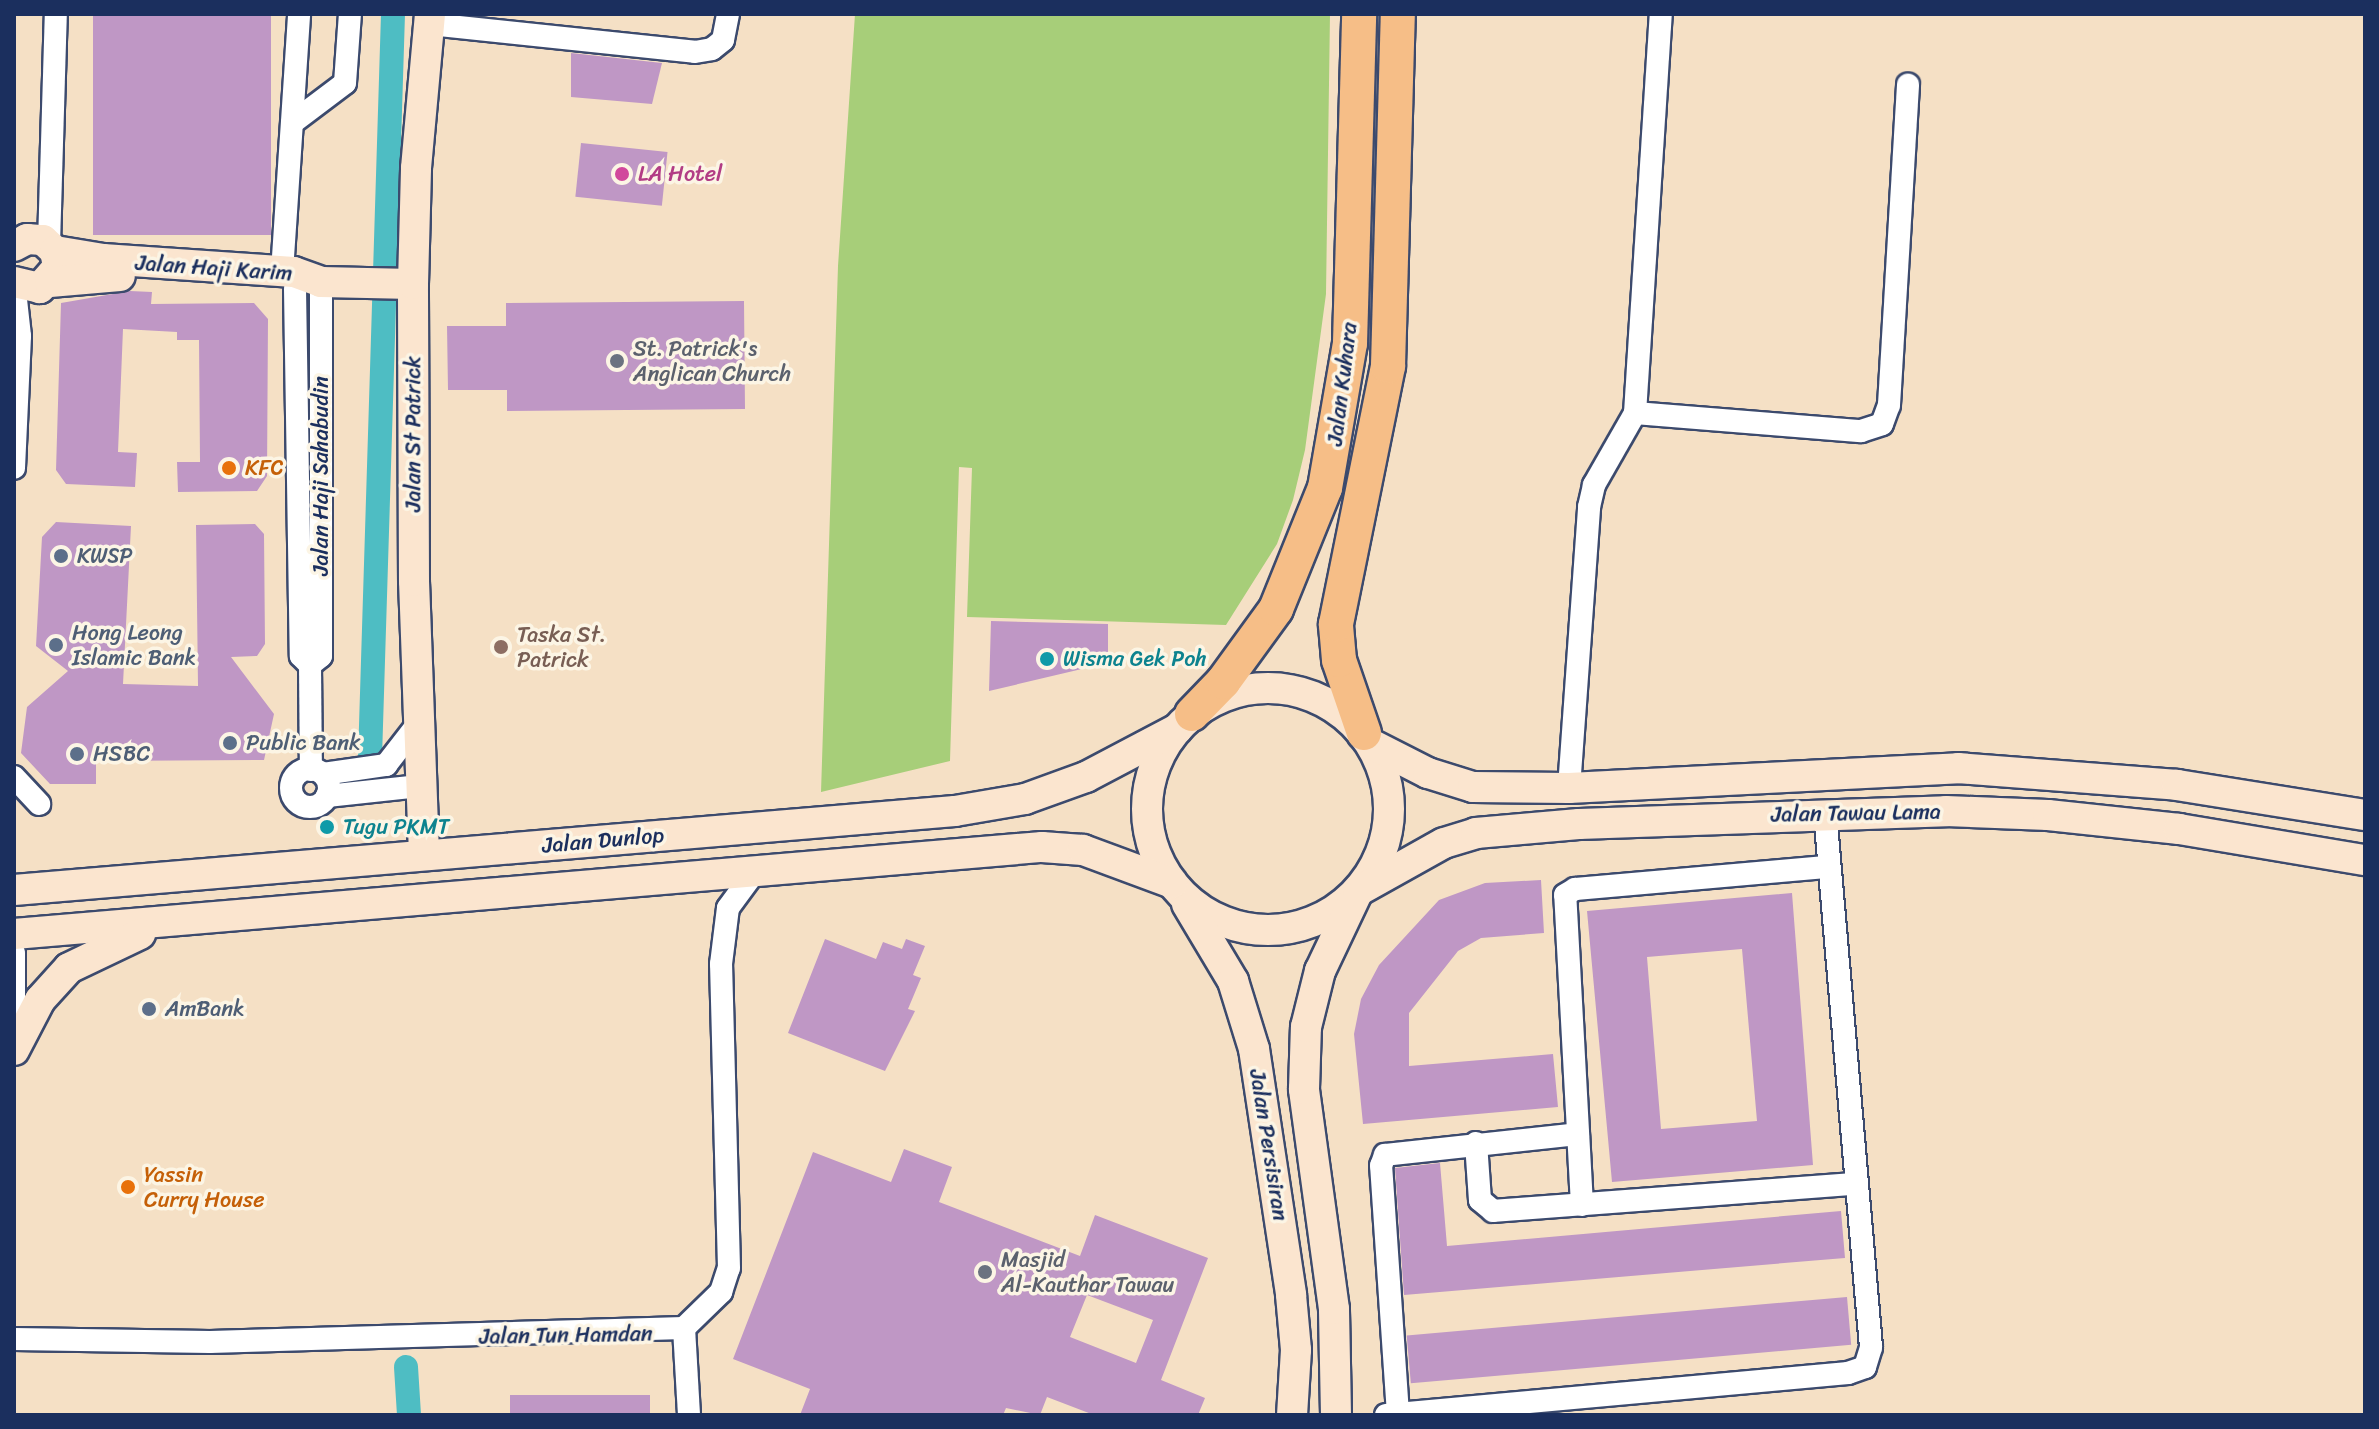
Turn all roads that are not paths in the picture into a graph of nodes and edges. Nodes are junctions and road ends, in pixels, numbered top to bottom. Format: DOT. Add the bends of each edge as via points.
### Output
graph roads {
  1 [pos="56,14"];
  2 [pos="299,14"];
  3 [pos="350,14"];
  4 [pos="728,14"];
  5 [pos="1359,14"];
  6 [pos="1398,14"];
  7 [pos="1661,14"];
  8 [pos="430,19"];
  9 [pos="1908,85"];
  10 [pos="292,123"];
  11 [pos="36,245"];
  12 [pos="29,284"];
  13 [pos="390,284"];
  14 [pos="298,290"];
  15 [pos="321,318"];
  16 [pos="1635,413"];
  17 [pos="14,468"];
  18 [pos="310,665"];
  19 [pos="1184,722"];
  20 [pos="417,725"];
  21 [pos="1368,739"];
  22 [pos="14,777"];
  23 [pos="321,780"];
  24 [pos="419,786"];
  25 [pos="1569,788"];
  26 [pos="39,804"];
  27 [pos="1825,813"];
  28 [pos="2365,815"];
  29 [pos="424,854"];
  30 [pos="2365,860"];
  31 [pos="1829,867"];
  32 [pos="753,874"];
  33 [pos="1175,887"];
  34 [pos="534,888"];
  35 [pos="14,890"];
  36 [pos="1358,891"];
  37 [pos="180,920"];
  38 [pos="14,934"];
  39 [pos="14,953"];
  40 [pos="14,1012"];
  41 [pos="14,1050"];
  42 [pos="1578,1134"];
  43 [pos="1476,1143"];
  44 [pos="1856,1184"];
  45 [pos="1582,1205"];
  46 [pos="684,1328"];
  47 [pos="14,1339"];
  48 [pos="1398,1414"];
  49 [pos="689,1415"];
  50 [pos="1292,1415"];
  51 [pos="1336,1415"];
  52 [pos="1386,1415"];
  1 -- 11 [label="street" via="49,181"];
  2 -- 10 [label="street"];
  3 -- 10 [label="street" via="345,83"];
  4 -- 8 [label="street" via="723,40 695,52"];
  5 -- 19 [label="main road, Jalan Kuhara" via="1350,343 1325,488 1276,609 1223,682"];
  6 -- 21 [label="main road, Jalan Kuhara" via="1388,366 1336,624 1339,660"];
  7 -- 16 [label="street"];
  8 -- 13 [label="main road, Jalan St Patrick" via="416,168"];
  9 -- 16 [label="street" via="1889,405 1882,424 1861,431"];
  10 -- 14 [label="street"];
  11 -- 12 [label="main road" via="58,267"];
  11 -- 14 [label="main road, Jalan Haji Karim"];
  12 -- 14 [label="main road, Jalan Haji Karim" via="120,276"];
  12 -- 17 [label="street" via="20,336"];
  13 -- 14 [label="main road, Jalan Haji Karim"];
  13 -- 20 [label="main road, Jalan St Patrick"];
  14 -- 15 [label="street, Jalan Haji Sahabudin"];
  14 -- 15 [label="street"];
  14 -- 18 [label="street, Jalan Haji Sahabudin" via="301,656"];
  15 -- 18 [label="street, Jalan Haji Sahabudin" via="321,656"];
  16 -- 25 [label="street" via="1594,485 1589,507"];
  18 -- 23 [label="street, Jalan Haji Sahabudin"];
  19 -- 21 [label="main road" via="1225,696 1263,688 1300,692 1335,707"];
  19 -- 29 [label="main road, Jalan Dunlop" via="1086,777 1025,799 955,811"];
  19 -- 33 [label="main road" via="1158,756 1147,810 1155,854"];
  20 -- 23 [label="street" via="386,765"];
  20 -- 24 [label="main road, Jalan St Patrick"];
  21 -- 25 [label="main road, Jalan Tawau Lama" via="1428,773 1473,787"];
  21 -- 36 [label="main road" via="1387,781 1390,820 1380,858"];
  22 -- 26 [label="street"];
  23 -- 24 [label="street"];
  24 -- 29 [label="main road, Jalan St Patrick"];
  25 -- 28 [label="main road, Jalan Tawau Lama" via="1958,768 2075,773"];
  27 -- 30 [label="main road, Jalan Tawau Lama" via="2048,815 2179,829"];
  27 -- 31 [label="street"];
  27 -- 36 [label="main road, Jalan Tawau Lama" via="1476,833 1444,843"];
  29 -- 34 [label="main road" via="468,880"];
  29 -- 35 [label="main road, Jalan Dunlop"];
  31 -- 42 [label="street" via="1575,889 1565,895"];
  31 -- 44 [label="street"];
  32 -- 33 [label="main road, Jalan Dunlop" via="1042,847 1083,850"];
  32 -- 34 [label="main road, Jalan Dunlop"];
  32 -- 46 [label="street, Jalan Tun Hamdan" via="728,908 721,964 729,1268 721,1292"];
  33 -- 36 [label="main road" via="1211,916 1248,929 1289,929 1326,916"];
  33 -- 50 [label="main road, Jalan Persisiran" via="1233,981 1254,1049 1291,1295 1296,1350"];
  34 -- 37 [label="main road, Jalan Dunlop"];
  36 -- 51 [label="main road, Jalan Persisiran" via="1320,971 1303,1060 1334,1309"];
  37 -- 38 [label="main road, Jalan Dunlop"];
  37 -- 41 [label="main road" via="108,945 69,968 40,1000"];
  39 -- 40 [label="street"];
  42 -- 43 [label="street"];
  42 -- 45 [label="street"];
  43 -- 45 [label="street" via="1484,1208"];
  43 -- 48 [label="street" via="1394,1151 1382,1160"];
  44 -- 45 [label="street"];
  44 -- 48 [label="street" via="1871,1347 1865,1367 1857,1372"];
  46 -- 47 [label="street, Jalan Tun Hamdan" via="210,1342"];
  46 -- 49 [label="street"];
  48 -- 52 [label="street"];
}
